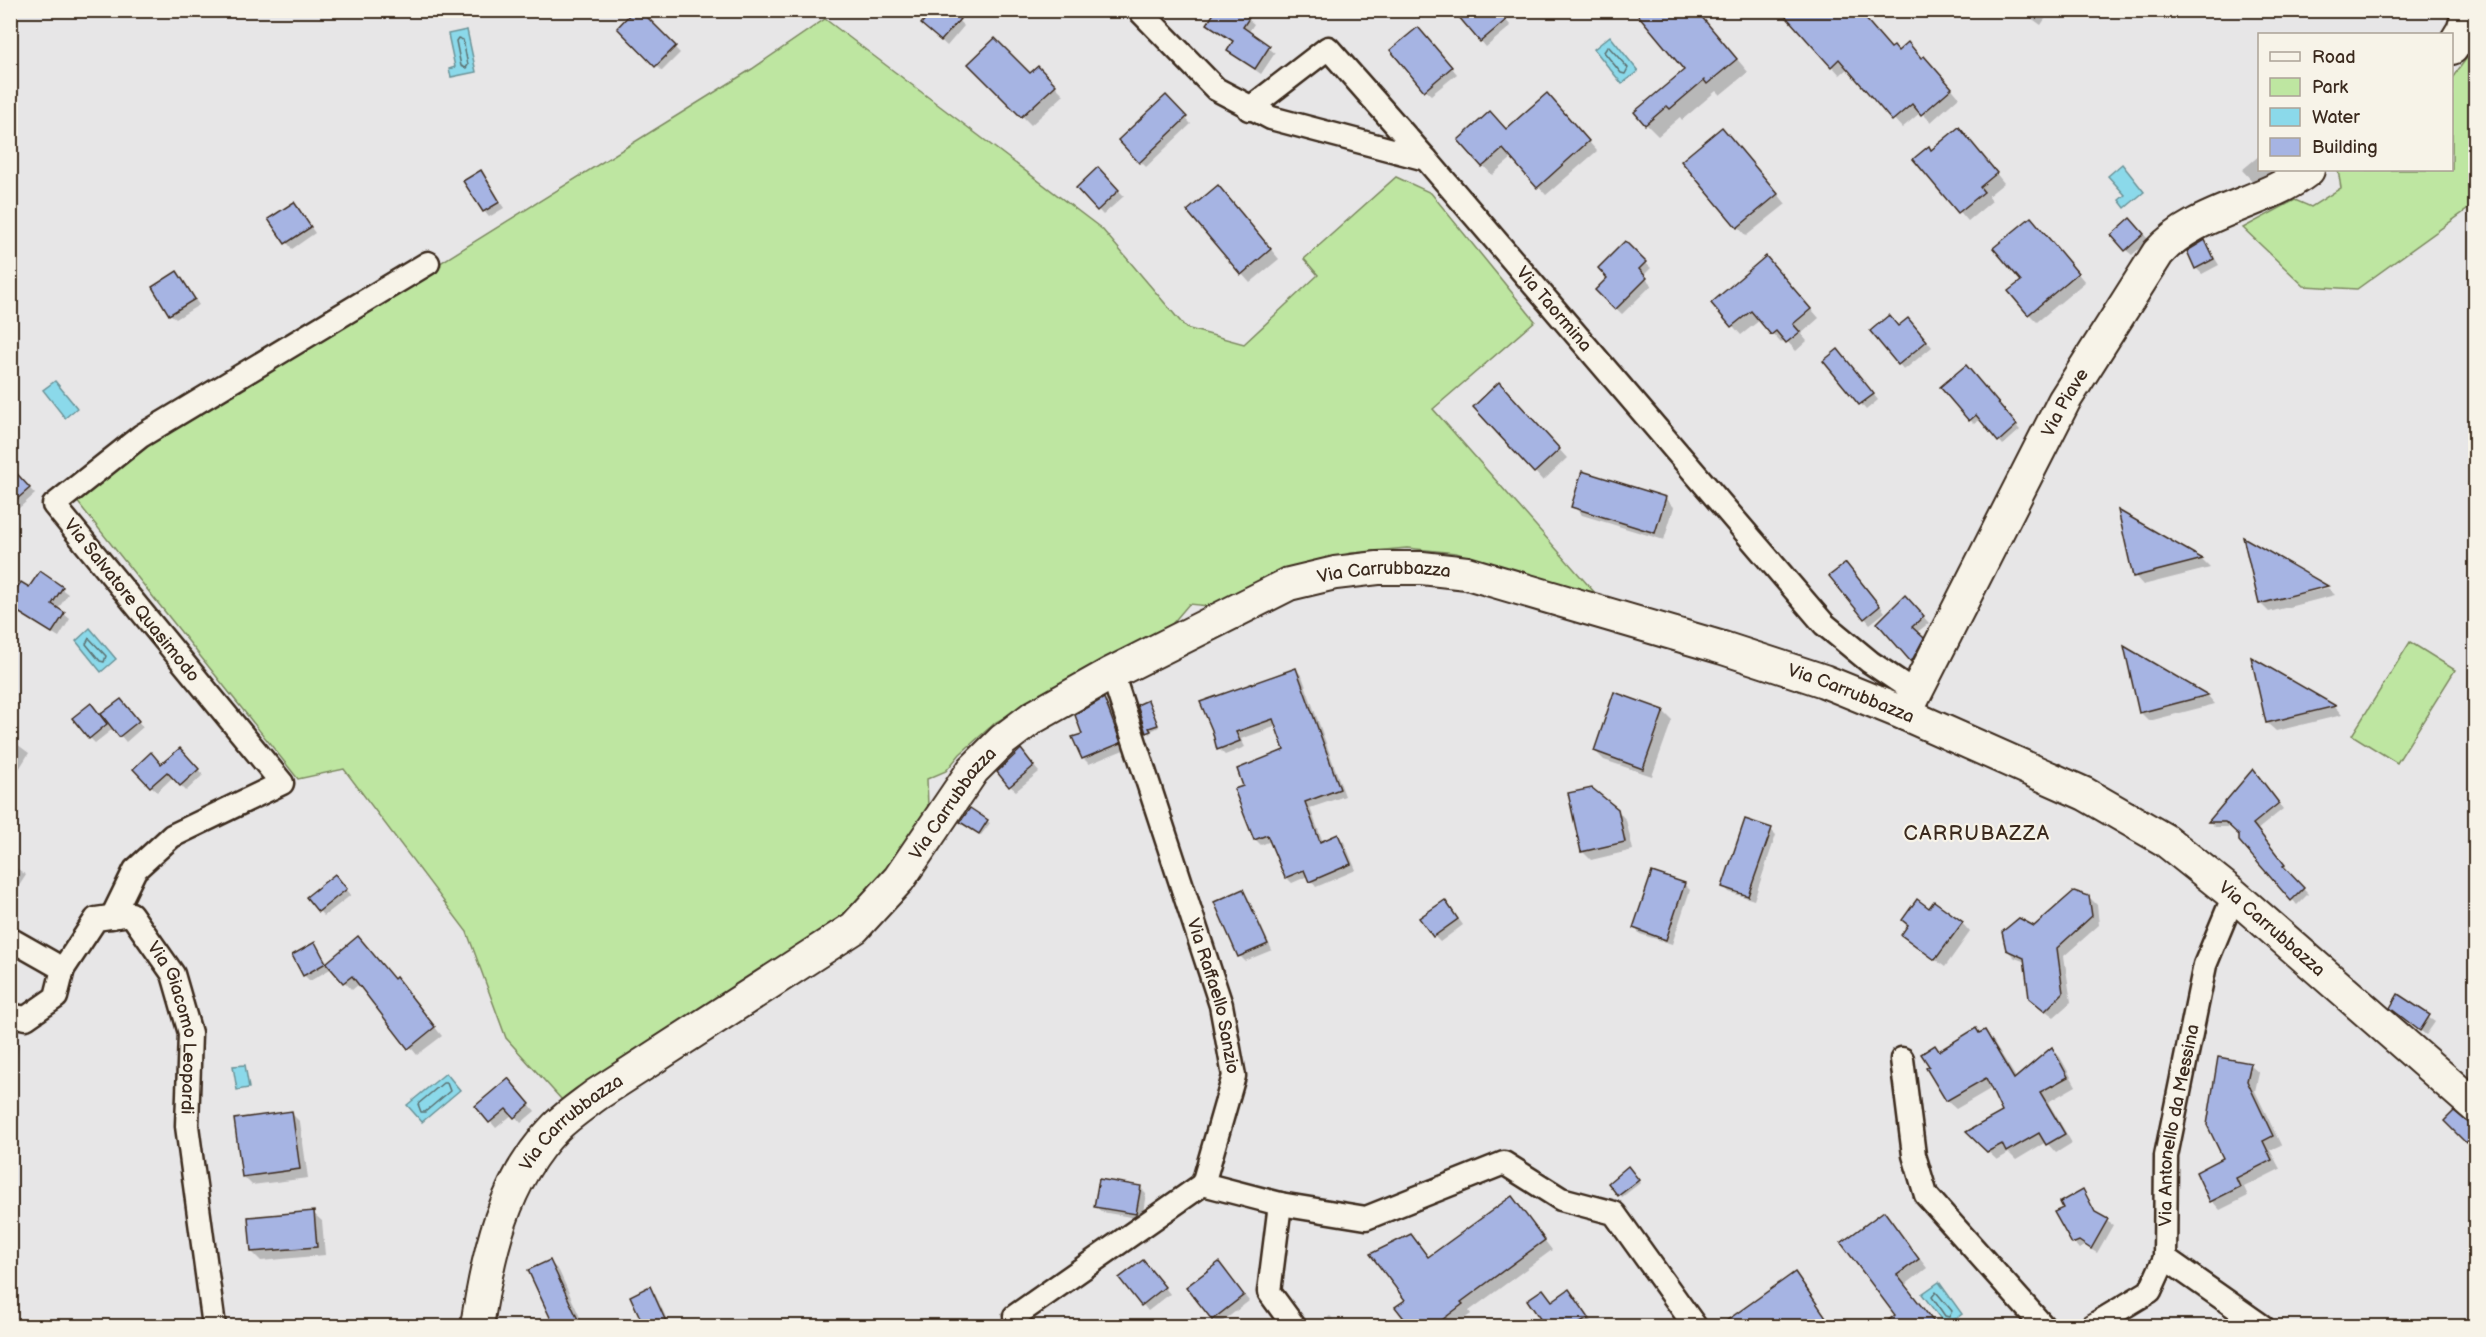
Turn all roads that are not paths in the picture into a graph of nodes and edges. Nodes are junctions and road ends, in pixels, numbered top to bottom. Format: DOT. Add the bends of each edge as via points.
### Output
graph roads {
  1 [pos="1139,10"];
  2 [pos="2469,10"];
  3 [pos="2453,45"];
  4 [pos="1250,109"];
  5 [pos="1426,159"];
  6 [pos="2306,171"];
  7 [pos="428,263"];
  8 [pos="1112,673"];
  9 [pos="1910,703"];
  10 [pos="2234,896"];
  11 [pos="112,917"];
  12 [pos="10,939"];
  13 [pos="63,969"];
  14 [pos="10,1015"];
  15 [pos="1902,1059"];
  16 [pos="2475,1107"];
  17 [pos="1203,1184"];
  18 [pos="1280,1204"];
  19 [pos="2165,1258"];
  20 [pos="1015,1316"];
  21 [pos="214,1326"];
  22 [pos="477,1326"];
  23 [pos="1294,1326"];
  24 [pos="1695,1326"];
  25 [pos="2043,1326"];
  26 [pos="2092,1326"];
  27 [pos="2262,1326"];
  1 -- 4 [label="street" via="1216,89"];
  2 -- 3 [label="main road"];
  4 -- 5 [label="street"];
  4 -- 5 [label="street, Via Taormina" via="1328,48"];
  5 -- 9 [label="street, Via Taormina" via="1824,624 1870,662"];
  6 -- 9 [label="main road, Via Piave" via="2267,196 2185,229 2158,253 2064,401"];
  7 -- 11 [label="street, Via Salvatore Quasimodo" via="141,436 54,505 282,783 172,836 135,870"];
  8 -- 9 [label="main road, Via Carrubbazza" via="1289,584 1335,573 1422,568 1467,573 1824,681"];
  8 -- 17 [label="street, Via Raffaello Sanzio" via="1221,1005 1234,1076"];
  8 -- 22 [label="main road, Via Carrubbazza" via="1032,718 1003,740 973,770 899,879 854,928 596,1095 556,1127 535,1152 497,1224"];
  9 -- 10 [label="main road, Via Carrubbazza" via="2165,840"];
  10 -- 16 [label="main road, Via Carrubbazza"];
  10 -- 19 [label="street, Via Antonello da Messina" via="2205,966 2168,1146"];
  11 -- 13 [label="street" via="96,919"];
  11 -- 21 [label="street, Via Giacomo Leopardi" via="130,914 173,974 190,1033 187,1126"];
  12 -- 13 [label="street"];
  13 -- 14 [label="street" via="56,998 26,1018"];
  15 -- 25 [label="street" via="1914,1155 1926,1195"];
  17 -- 18 [label="street"];
  17 -- 20 [label="street"];
  18 -- 23 [label="street" via="1269,1292"];
  18 -- 24 [label="street" via="1366,1218 1504,1163 1561,1199 1614,1213"];
  19 -- 26 [label="street, Via Antonello da Messina" via="2150,1291"];
  19 -- 27 [label="street"];
}
